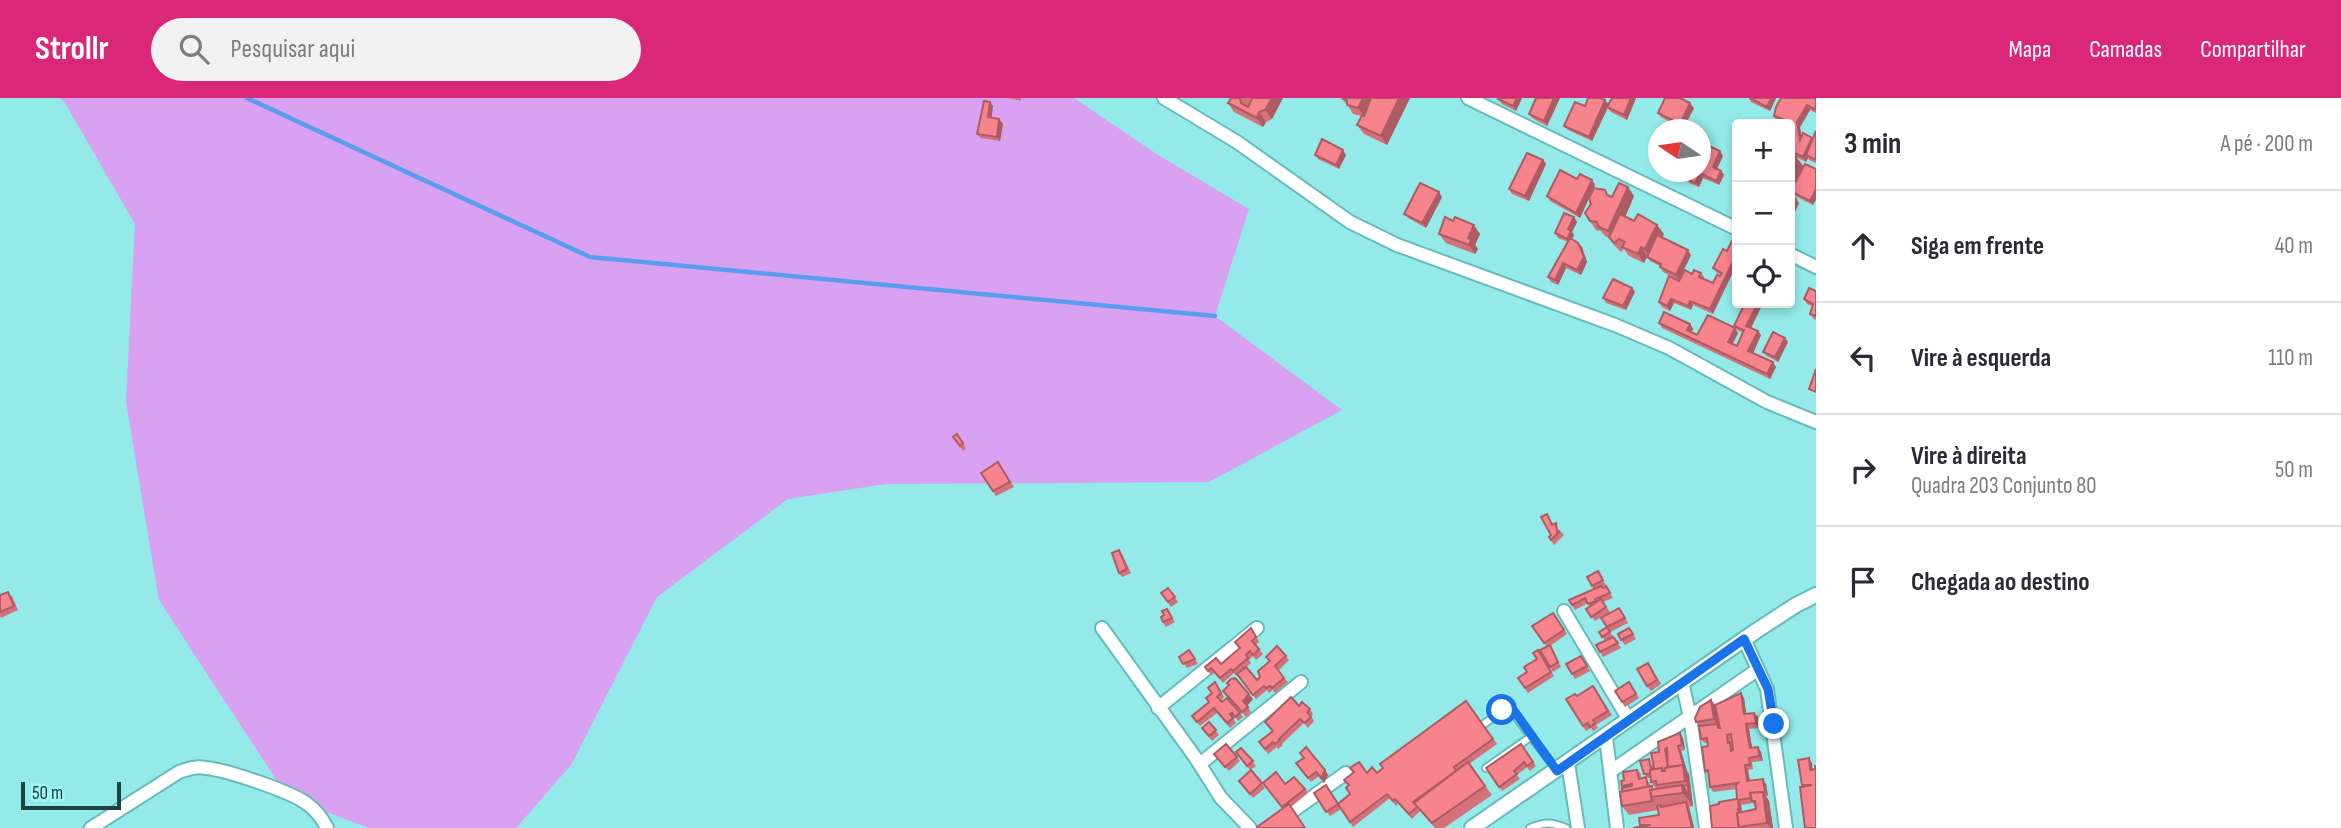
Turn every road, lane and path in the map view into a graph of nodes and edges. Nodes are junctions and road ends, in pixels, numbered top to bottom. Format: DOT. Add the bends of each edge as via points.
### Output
graph roads {
  1 [pos="1164,98"];
  2 [pos="1468,98"];
  3 [pos="1732,227"];
  4 [pos="1795,256"];
  5 [pos="1816,267"];
  6 [pos="1816,422"];
  7 [pos="1816,595"];
  8 [pos="1564,611"];
  9 [pos="1102,628"];
  10 [pos="1257,628"];
  11 [pos="1744,639"];
  12 [pos="1757,670"];
  13 [pos="1301,682"];
  14 [pos="1682,682"];
  15 [pos="1158,708"];
  16 [pos="1690,717"];
  17 [pos="1629,720"];
  18 [pos="1473,732"];
  19 [pos="1532,736"];
  20 [pos="1606,737"];
  21 [pos="1200,764"];
  22 [pos="1563,767"];
  23 [pos="1486,768"];
  24 [pos="1611,771"];
  25 [pos="1346,773"];
  26 [pos="91,828"];
  27 [pos="327,828"];
  28 [pos="1250,828"];
  29 [pos="1269,828"];
  30 [pos="1472,828"];
  31 [pos="1530,828"];
  32 [pos="1566,828"];
  33 [pos="1578,828"];
  34 [pos="1617,828"];
  35 [pos="1706,828"];
  36 [pos="1786,828"];
  1 -- 6 [label="street" via="1271,165 1350,222 1397,245 1669,348 1767,402"];
  2 -- 3 [label="street"];
  4 -- 5 [label="street"];
  7 -- 11 [label="street"];
  8 -- 17 [label="street"];
  9 -- 15 [label="street"];
  10 -- 15 [label="street"];
  11 -- 12 [label="street"];
  11 -- 14 [label="street"];
  12 -- 16 [label="street"];
  12 -- 36 [label="street" via="1768,689"];
  13 -- 21 [label="street"];
  14 -- 16 [label="street"];
  14 -- 17 [label="street"];
  15 -- 21 [label="street"];
  16 -- 24 [label="street"];
  16 -- 35 [label="street"];
  17 -- 20 [label="street"];
  18 -- 19 [label="lane" via="1508,709"];
  19 -- 22 [label="lane"];
  19 -- 23 [label="lane"];
  20 -- 22 [label="street"];
  20 -- 24 [label="street"];
  21 -- 28 [label="street" via="1226,804"];
  22 -- 30 [label="street"];
  22 -- 33 [label="street"];
  24 -- 34 [label="street"];
  25 -- 29 [label="street"];
  26 -- 27 [label="street" via="179,772 205,767 299,799 318,813"];
  31 -- 32 [label="lane" via="1546,822"];
}
